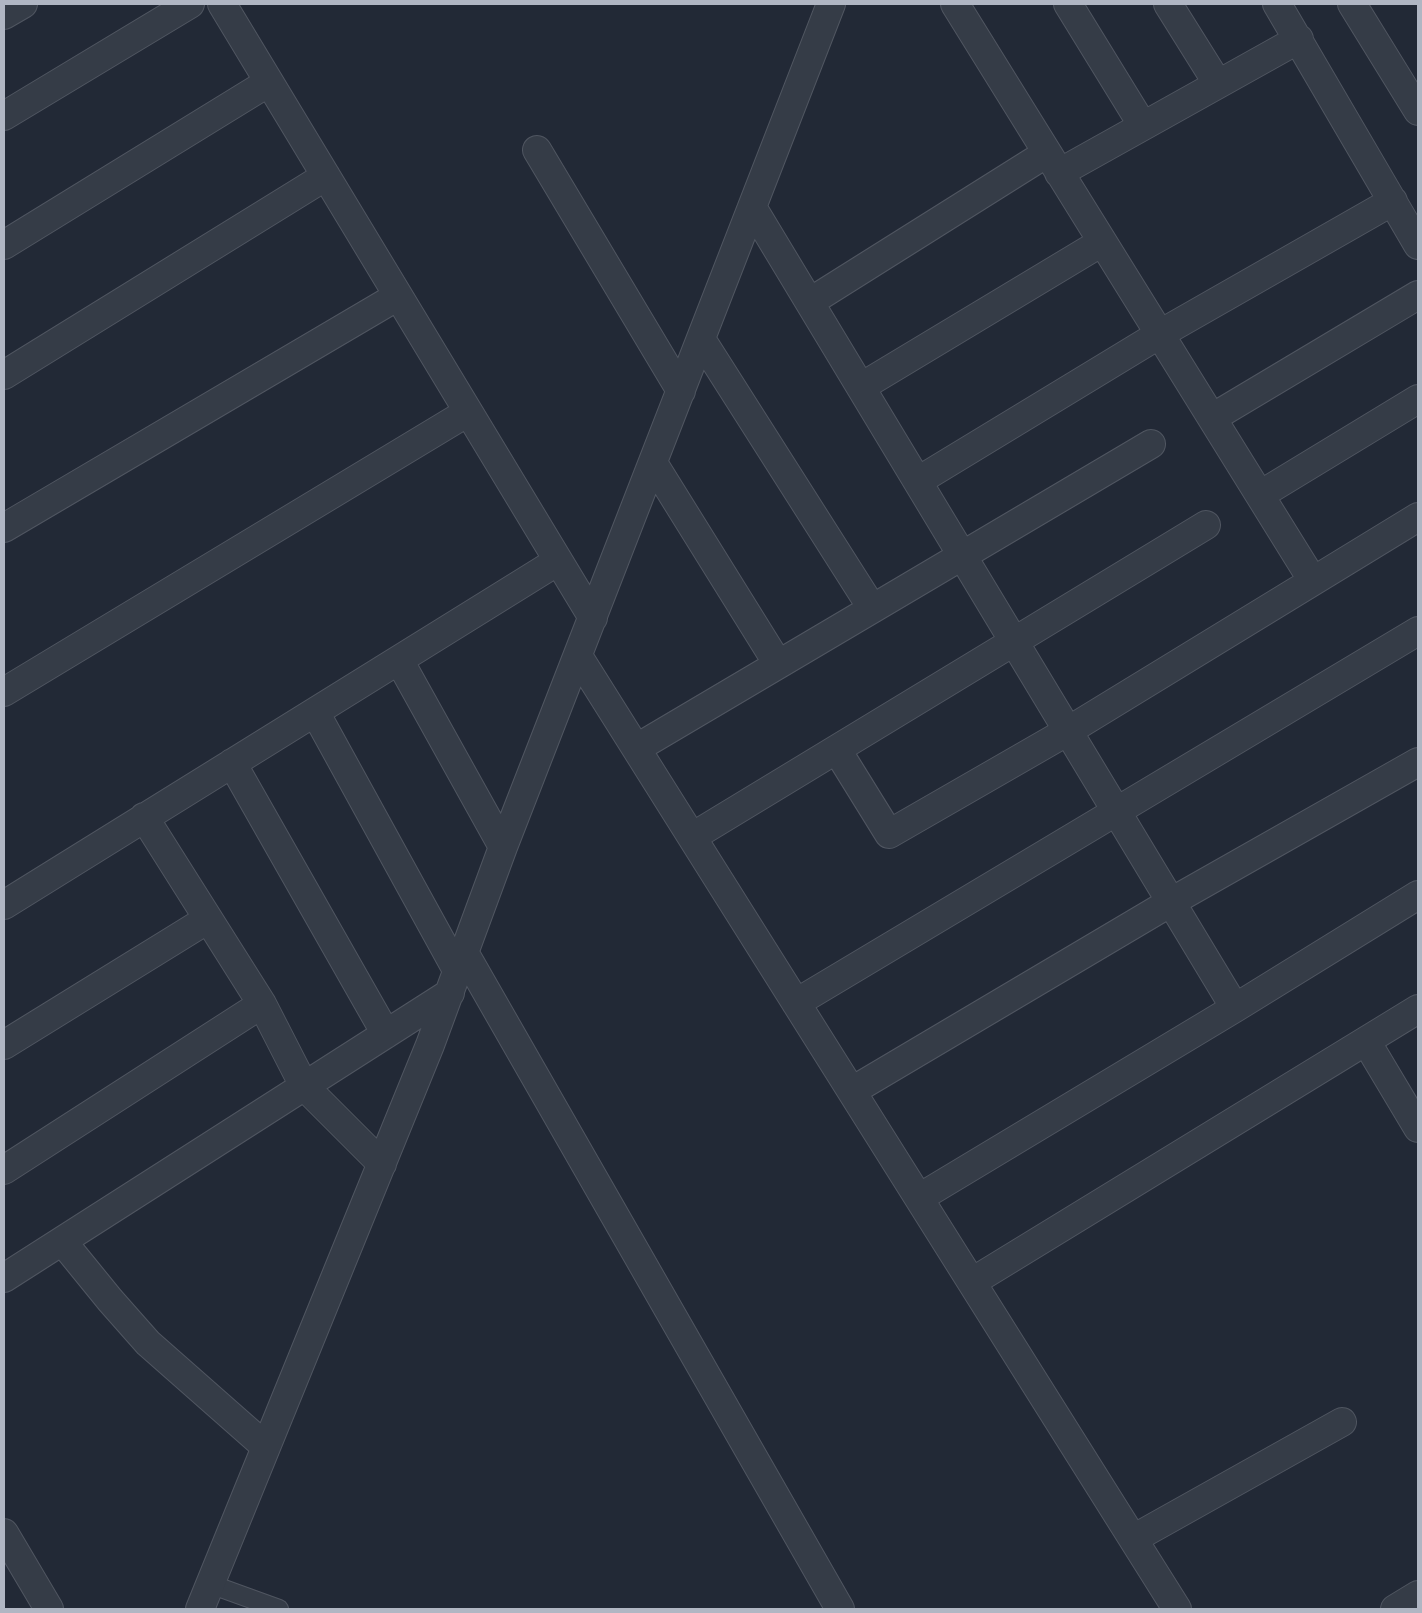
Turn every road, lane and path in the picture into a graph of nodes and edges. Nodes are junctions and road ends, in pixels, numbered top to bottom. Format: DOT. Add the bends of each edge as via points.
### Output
graph roads {
  1 [pos="23,4"];
  2 [pos="190,4"];
  3 [pos="222,4"];
  4 [pos="831,4"];
  5 [pos="955,4"];
  6 [pos="1068,4"];
  7 [pos="1168,4"];
  8 [pos="1278,4"];
  9 [pos="1352,4"];
  10 [pos="4,15"];
  11 [pos="1299,39"];
  12 [pos="269,82"];
  13 [pos="1218,84"];
  14 [pos="1418,112"];
  15 [pos="4,116"];
  16 [pos="1144,126"];
  17 [pos="537,150"];
  18 [pos="1053,163"];
  19 [pos="326,176"];
  20 [pos="1393,201"];
  21 [pos="752,207"];
  22 [pos="1102,242"];
  23 [pos="4,245"];
  24 [pos="1418,245"];
  25 [pos="1418,295"];
  26 [pos="398,296"];
  27 [pos="810,302"];
  28 [pos="1160,334"];
  29 [pos="701,339"];
  30 [pos="4,375"];
  31 [pos="861,387"];
  32 [pos="680,391"];
  33 [pos="1418,399"];
  34 [pos="468,412"];
  35 [pos="1212,418"];
  36 [pos="1151,444"];
  37 [pos="653,463"];
  38 [pos="918,481"];
  39 [pos="1260,495"];
  40 [pos="1418,517"];
  41 [pos="1206,525"];
  42 [pos="4,528"];
  43 [pos="962,555"];
  44 [pos="558,561"];
  45 [pos="1313,581"];
  46 [pos="872,608"];
  47 [pos="592,618"];
  48 [pos="1418,631"];
  49 [pos="1014,641"];
  50 [pos="578,656"];
  51 [pos="399,660"];
  52 [pos="778,664"];
  53 [pos="4,692"];
  54 [pos="315,712"];
  55 [pos="1068,731"];
  56 [pos="636,748"];
  57 [pos="837,750"];
  58 [pos="1418,762"];
  59 [pos="232,763"];
  60 [pos="1116,812"];
  61 [pos="144,817"];
  62 [pos="692,837"];
  63 [pos="503,847"];
  64 [pos="1418,896"];
  65 [pos="1171,902"];
  66 [pos="4,905"];
  67 [pos="208,919"];
  68 [pos="458,973"];
  69 [pos="796,1002"];
  70 [pos="262,1004"];
  71 [pos="1235,1008"];
  72 [pos="1418,1009"];
  73 [pos="386,1034"];
  74 [pos="1366,1041"];
  75 [pos="4,1045"];
  76 [pos="304,1086"];
  77 [pos="852,1091"];
  78 [pos="1418,1128"];
  79 [pos="382,1164"];
  80 [pos="4,1170"];
  81 [pos="919,1198"];
  82 [pos="62,1240"];
  83 [pos="4,1278"];
  84 [pos="972,1282"];
  85 [pos="1342,1422"];
  86 [pos="266,1447"];
  87 [pos="4,1533"];
  88 [pos="1133,1539"];
  89 [pos="210,1584"];
  90 [pos="1418,1595"];
  91 [pos="50,1609"];
  92 [pos="200,1609"];
  93 [pos="279,1609"];
  94 [pos="840,1609"];
  95 [pos="1177,1609"];
  96 [pos="1395,1609"];
  1 -- 10 [label="street"];
  2 -- 15 [label="street"];
  3 -- 12 [label="street"];
  4 -- 21 [label="street"];
  5 -- 18 [label="street"];
  6 -- 16 [label="street"];
  7 -- 13 [label="street"];
  8 -- 11 [label="street"];
  9 -- 14 [label="street"];
  11 -- 13 [label="street"];
  11 -- 20 [label="street"];
  12 -- 19 [label="street"];
  12 -- 23 [label="street"];
  13 -- 16 [label="street"];
  16 -- 18 [label="street"];
  17 -- 32 [label="street"];
  18 -- 22 [label="street"];
  18 -- 27 [label="street"];
  19 -- 26 [label="street"];
  19 -- 30 [label="street"];
  20 -- 24 [label="street"];
  20 -- 28 [label="street"];
  21 -- 27 [label="street"];
  21 -- 29 [label="street"];
  22 -- 28 [label="street"];
  22 -- 31 [label="street"];
  25 -- 35 [label="street"];
  26 -- 34 [label="street"];
  26 -- 42 [label="street"];
  27 -- 31 [label="street"];
  28 -- 35 [label="street"];
  28 -- 38 [label="street"];
  29 -- 32 [label="street"];
  29 -- 46 [label="street"];
  31 -- 38 [label="street"];
  32 -- 37 [label="street"];
  33 -- 39 [label="street"];
  34 -- 44 [label="street"];
  34 -- 53 [label="street"];
  35 -- 39 [label="street"];
  36 -- 43 [label="street"];
  37 -- 47 [label="street"];
  37 -- 52 [label="street"];
  38 -- 43 [label="street"];
  39 -- 45 [label="street"];
  40 -- 45 [label="street"];
  41 -- 49 [label="street"];
  43 -- 46 [label="street"];
  43 -- 49 [label="street"];
  44 -- 47 [label="street"];
  44 -- 51 [label="street"];
  45 -- 55 [label="street"];
  46 -- 52 [label="street"];
  47 -- 50 [label="street"];
  48 -- 60 [label="street"];
  49 -- 55 [label="street"];
  49 -- 57 [label="street"];
  50 -- 56 [label="street"];
  50 -- 63 [label="street"];
  51 -- 54 [label="street"];
  51 -- 63 [label="street"];
  52 -- 56 [label="street"];
  54 -- 59 [label="street"];
  54 -- 68 [label="street"];
  55 -- 57 [label="street" via="890,834"];
  55 -- 60 [label="street"];
  56 -- 62 [label="street"];
  57 -- 62 [label="street"];
  58 -- 65 [label="street"];
  59 -- 61 [label="street"];
  59 -- 73 [label="street"];
  60 -- 65 [label="street"];
  60 -- 69 [label="street"];
  61 -- 66 [label="street"];
  61 -- 67 [label="street"];
  62 -- 69 [label="street"];
  63 -- 68 [label="street"];
  64 -- 71 [label="street"];
  65 -- 71 [label="street"];
  65 -- 77 [label="street"];
  67 -- 70 [label="street"];
  67 -- 75 [label="street"];
  68 -- 73 [label="street"];
  68 -- 79 [label="street"];
  68 -- 94 [label="street"];
  69 -- 77 [label="street"];
  70 -- 76 [label="street"];
  70 -- 80 [label="street"];
  71 -- 81 [label="street"];
  72 -- 74 [label="street"];
  73 -- 76 [label="street"];
  74 -- 78 [label="street"];
  74 -- 84 [label="street"];
  76 -- 79 [label="street"];
  76 -- 82 [label="street"];
  77 -- 81 [label="street"];
  79 -- 86 [label="street"];
  81 -- 84 [label="street"];
  82 -- 83 [label="street"];
  82 -- 86 [label="street" via="148,1343"];
  84 -- 88 [label="street"];
  85 -- 88 [label="street"];
  86 -- 89 [label="street"];
  87 -- 91 [label="street"];
  88 -- 95 [label="street"];
  89 -- 92 [label="street"];
  89 -- 93 [label="lane"];
  90 -- 96 [label="street"];
}
